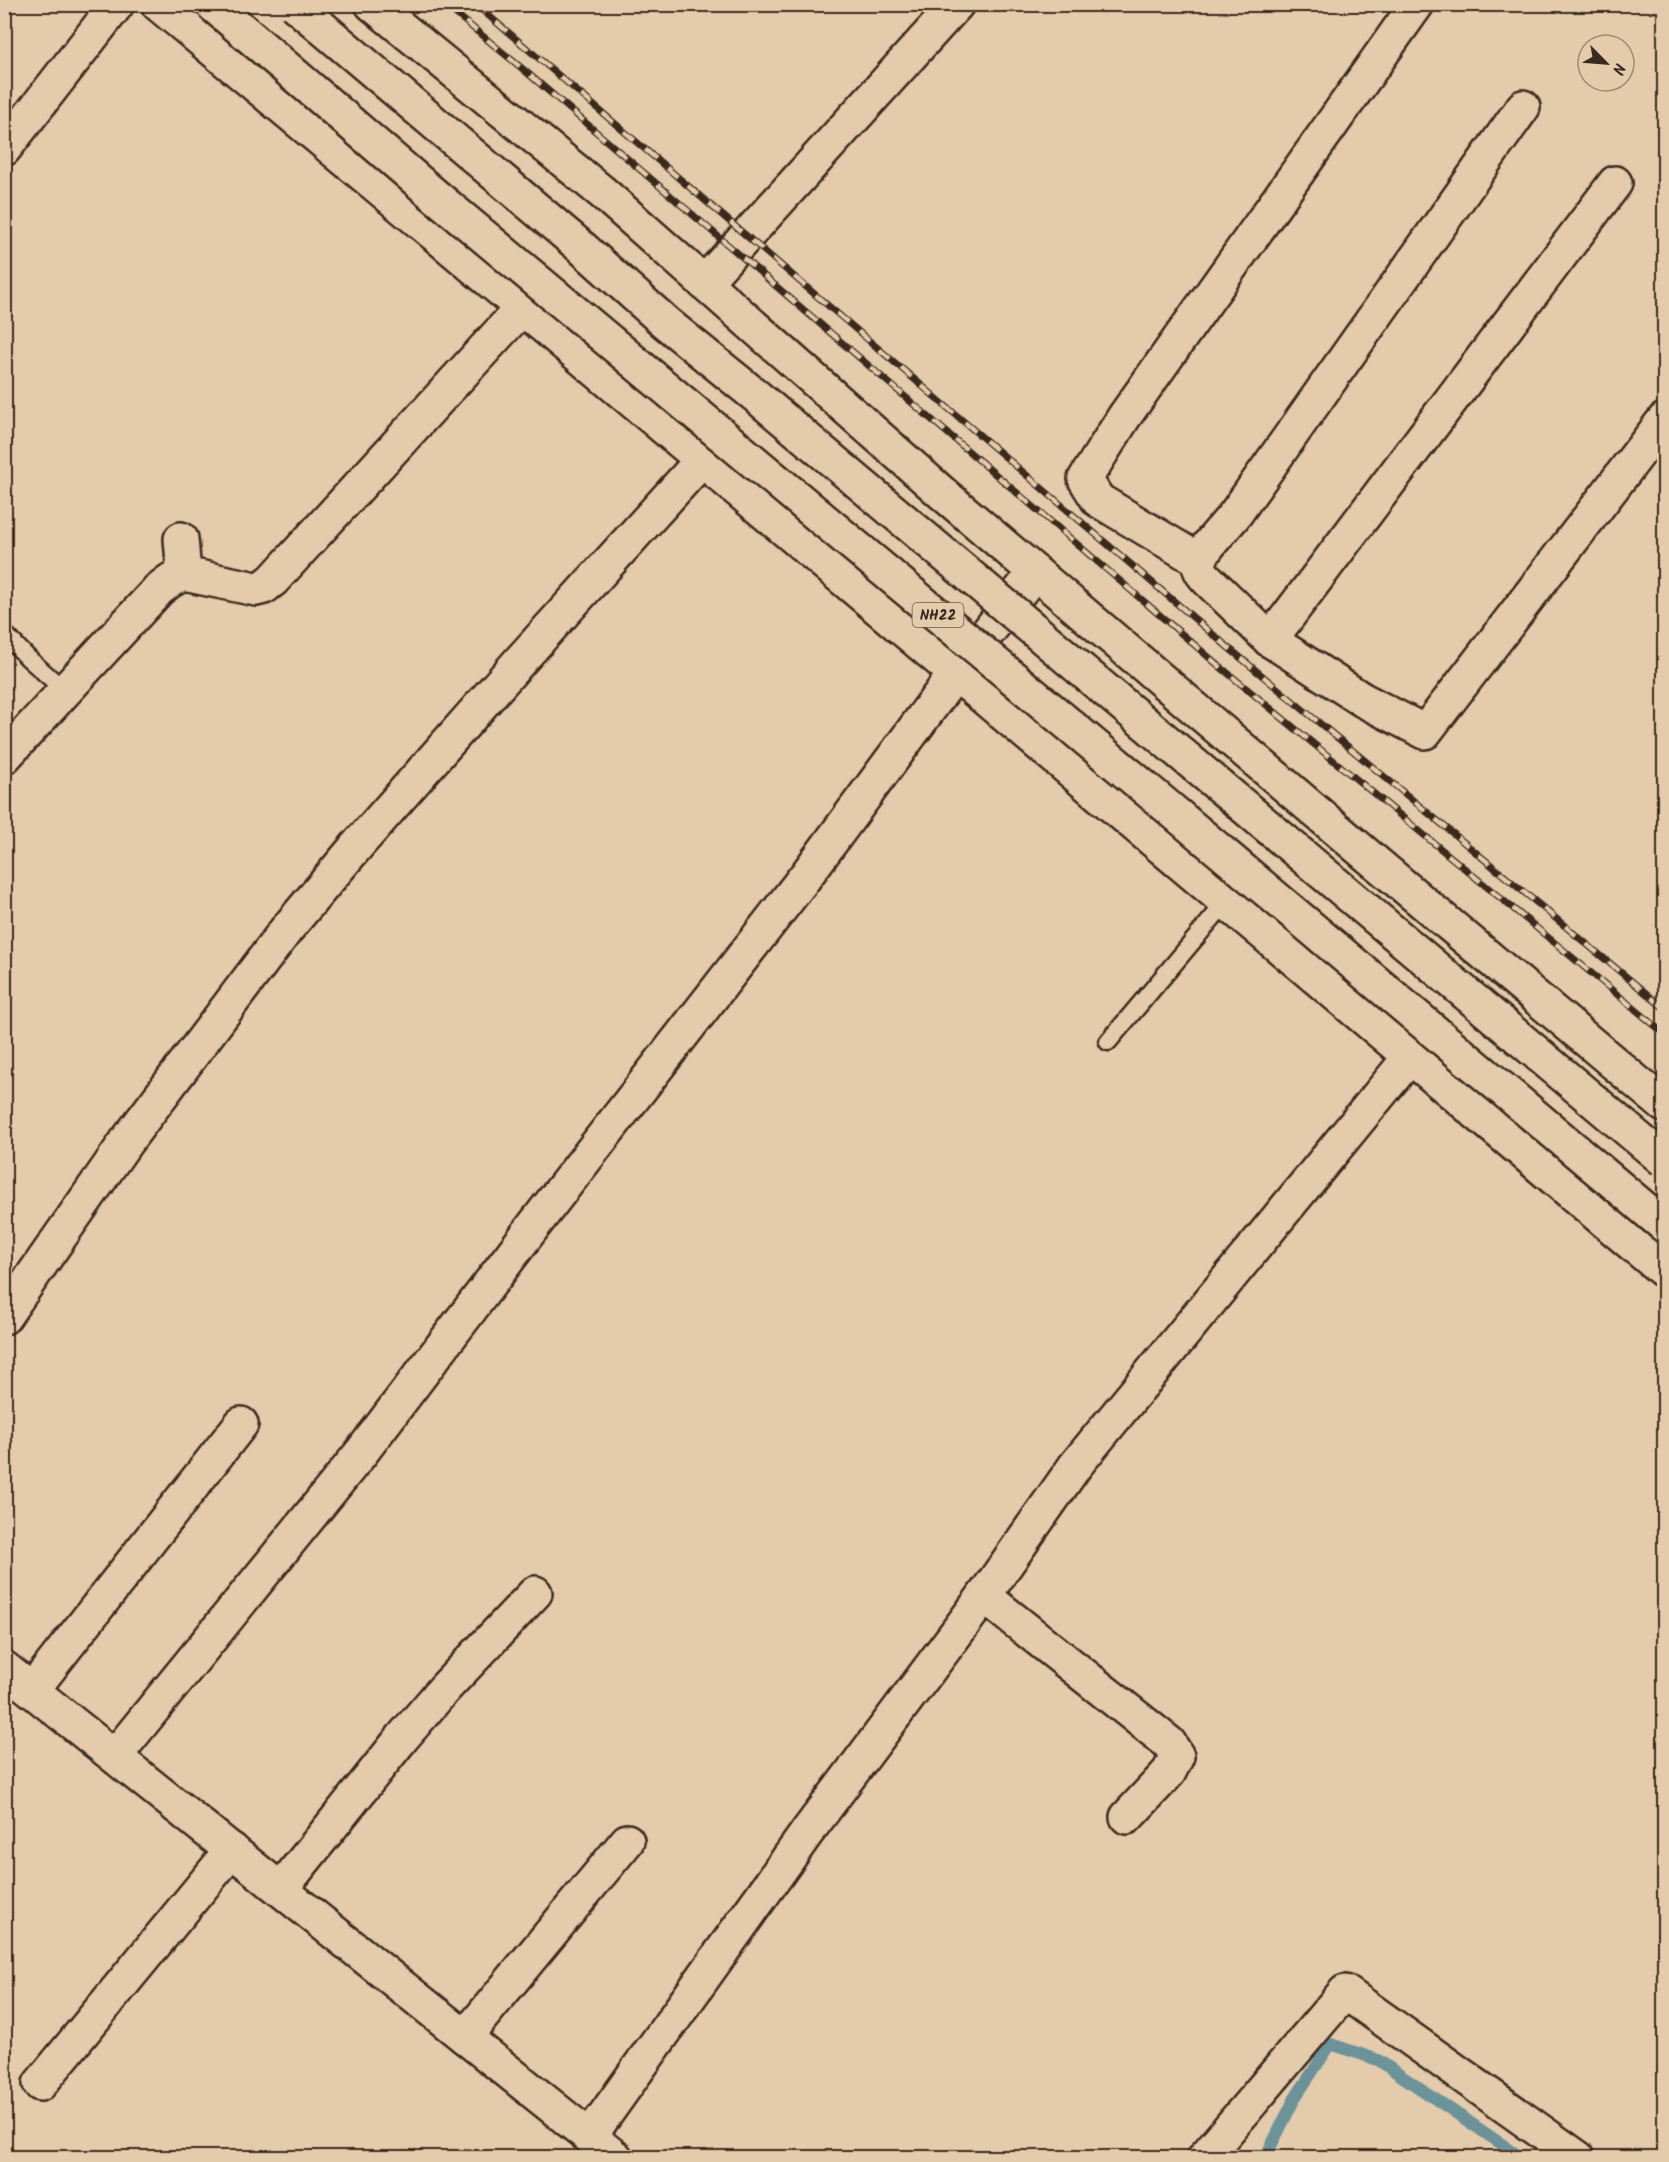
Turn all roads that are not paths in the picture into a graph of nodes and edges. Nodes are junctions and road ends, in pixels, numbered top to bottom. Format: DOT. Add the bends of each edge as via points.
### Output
graph roads {
  1 [pos="117,4"];
  2 [pos="158,4"];
  3 [pos="212,4"];
  4 [pos="294,4"];
  5 [pos="372,4"];
  6 [pos="957,4"];
  7 [pos="1417,4"];
  8 [pos="1523,108"];
  9 [pos="4,149"];
  10 [pos="1616,183"];
  11 [pos="705,283"];
  12 [pos="522,308"];
  13 [pos="1665,420"];
  14 [pos="702,460"];
  15 [pos="181,539"];
  16 [pos="1200,561"];
  17 [pos="1035,572"];
  18 [pos="184,574"];
  19 [pos="4,633"];
  20 [pos="1270,640"];
  21 [pos="955,674"];
  22 [pos="65,691"];
  23 [pos="4,757"];
  24 [pos="1226,902"];
  25 [pos="1108,1042"];
  26 [pos="1410,1057"];
  27 [pos="1665,1105"];
  28 [pos="1665,1160"];
  29 [pos="1665,1225"];
  30 [pos="1665,1271"];
  31 [pos="4,1317"];
  32 [pos="241,1424"];
  33 [pos="535,1593"];
  34 [pos="984,1596"];
  35 [pos="4,1668"];
  36 [pos="33,1689"];
  37 [pos="116,1756"];
  38 [pos="1127,1817"];
  39 [pos="627,1841"];
  40 [pos="232,1850"];
  41 [pos="281,1889"];
  42 [pos="465,2037"];
  43 [pos="40,2084"];
  44 [pos="590,2136"];
  45 [pos="616,2157"];
  46 [pos="1204,2157"];
  47 [pos="1578,2157"];
  1 -- 9 [label="main road"];
  2 -- 12 [label="main road"];
  3 -- 29 [label="main road, NH22, bridge" via="433,194"];
  4 -- 28 [label="main road, NH22, bridge" via="666,323"];
  5 -- 11 [label="main road" via="603,193"];
  6 -- 11 [label="main road"];
  7 -- 16 [label="main road" via="1124,417 1085,479 1098,500"];
  8 -- 16 [label="main road"];
  10 -- 20 [label="main road"];
  11 -- 17 [label="main road"];
  12 -- 14 [label="main road"];
  12 -- 18 [label="main road" via="264,587 249,588"];
  13 -- 20 [label="main road" via="1425,732 1363,700"];
  14 -- 21 [label="main road"];
  14 -- 31 [label="main road" via="518,663 286,930 126,1143"];
  15 -- 18 [label="main road"];
  16 -- 20 [label="main road" via="1201,572"];
  17 -- 21 [label="main road"];
  17 -- 27 [label="main road"];
  18 -- 22 [label="main road" via="159,589"];
  19 -- 22 [label="lane"];
  21 -- 24 [label="main road"];
  21 -- 37 [label="main road" via="805,877 361,1453"];
  22 -- 23 [label="main road"];
  24 -- 25 [label="lane"];
  24 -- 26 [label="main road"];
  26 -- 30 [label="main road"];
  26 -- 34 [label="main road" via="1075,1466"];
  32 -- 36 [label="main road"];
  33 -- 41 [label="main road" via="444,1689"];
  34 -- 38 [label="main road" via="1175,1750 1178,1756 1169,1772"];
  34 -- 44 [label="main road" via="808,1831"];
  35 -- 36 [label="main road"];
  36 -- 37 [label="main road"];
  37 -- 40 [label="main road"];
  39 -- 42 [label="main road"];
  40 -- 41 [label="main road"];
  40 -- 43 [label="main road"];
  41 -- 42 [label="main road"];
  42 -- 44 [label="main road"];
  44 -- 45 [label="main road"];
  46 -- 47 [label="main road" via="1345,1992"];
}
